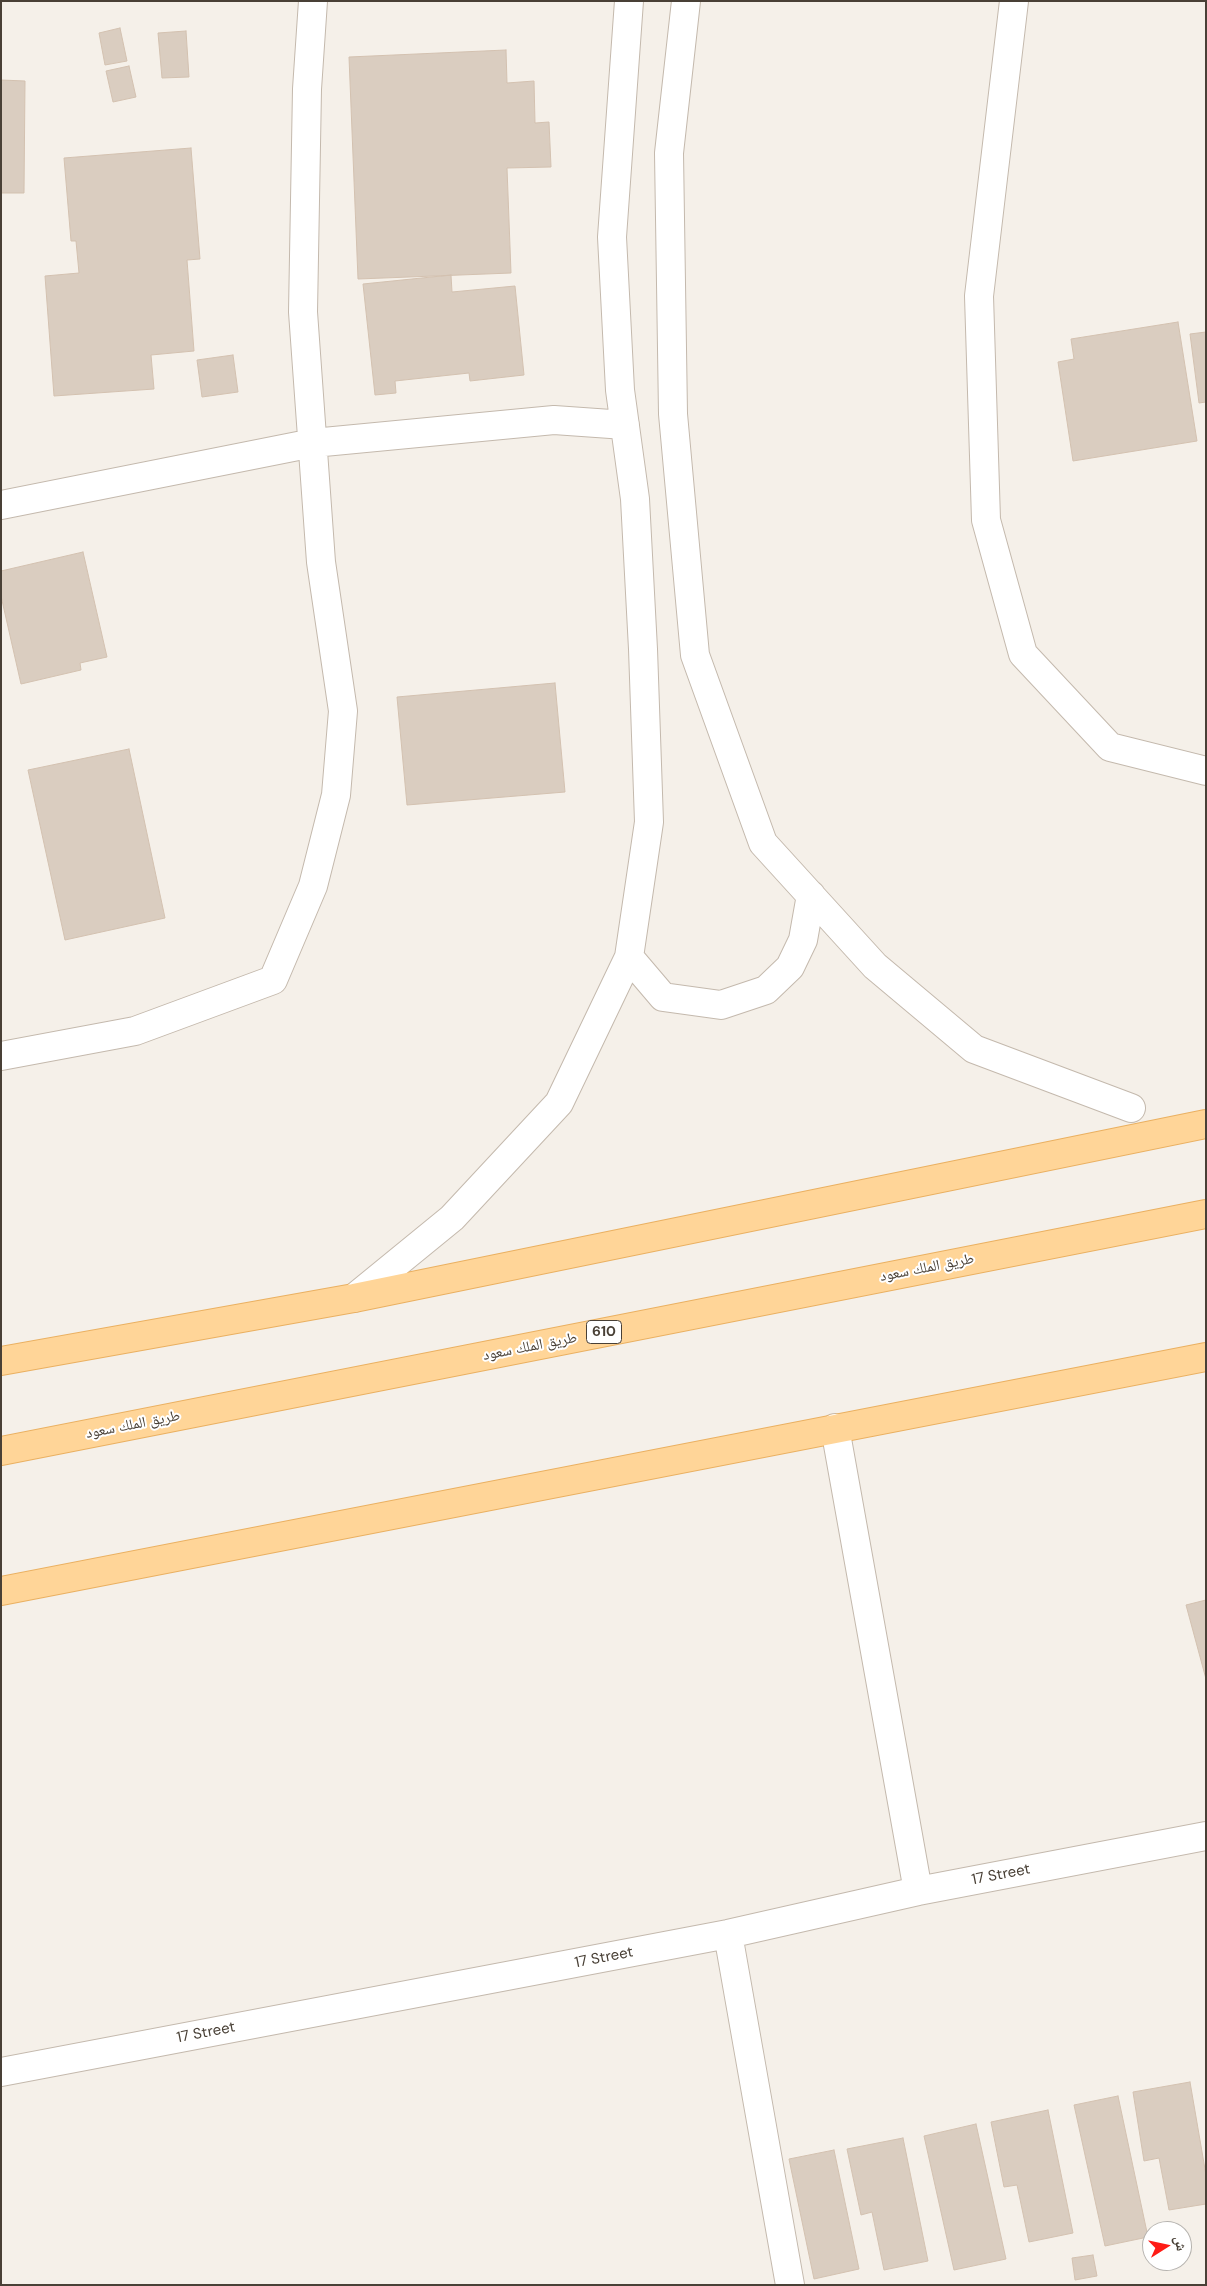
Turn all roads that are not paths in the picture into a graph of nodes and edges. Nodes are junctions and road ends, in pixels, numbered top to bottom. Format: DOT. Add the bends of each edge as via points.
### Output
graph roads {
  1 [pos="313,1"];
  2 [pos="629,1"];
  3 [pos="686,1"];
  4 [pos="1014,1"];
  5 [pos="625,425"];
  6 [pos="313,443"];
  7 [pos="1,505"];
  8 [pos="1206,771"];
  9 [pos="811,896"];
  10 [pos="629,957"];
  11 [pos="1,1056"];
  12 [pos="1131,1108"];
  13 [pos="1206,1124"];
  14 [pos="1206,1214"];
  15 [pos="354,1298"];
  16 [pos="1206,1357"];
  17 [pos="1,1361"];
  18 [pos="835,1428"];
  19 [pos="1,1451"];
  20 [pos="1,1591"];
  21 [pos="1206,1836"];
  22 [pos="918,1891"];
  23 [pos="728,1934"];
  24 [pos="1,2072"];
  25 [pos="790,2285"];
  1 -- 6 [label="street" via="307,89 303,312"];
  2 -- 5 [label="street" via="612,237 620,390"];
  3 -- 9 [label="street" via="669,172 673,414 695,655 763,843"];
  4 -- 8 [label="street" via="979,296 986,520 1023,654 1110,747"];
  5 -- 6 [label="street" via="554,420"];
  5 -- 10 [label="street" via="636,517 649,822"];
  6 -- 7 [label="street"];
  6 -- 11 [label="street" via="321,562 343,711 336,795 313,886 273,980 135,1031"];
  9 -- 10 [label="street" via="803,940 790,967 766,990 721,1005 663,997"];
  9 -- 12 [label="street" via="875,966 974,1049"];
  10 -- 15 [label="street" via="559,1103 452,1218"];
  13 -- 15 [label="main road"];
  14 -- 19 [label="main road, طريق الملك سعود / 610"];
  15 -- 17 [label="main road"];
  16 -- 18 [label="main road"];
  18 -- 20 [label="main road"];
  18 -- 22 [label="street"];
  21 -- 22 [label="street, 17 Street"];
  22 -- 23 [label="street, 17 Street"];
  23 -- 24 [label="street, 17 Street"];
  23 -- 25 [label="street"];
}
